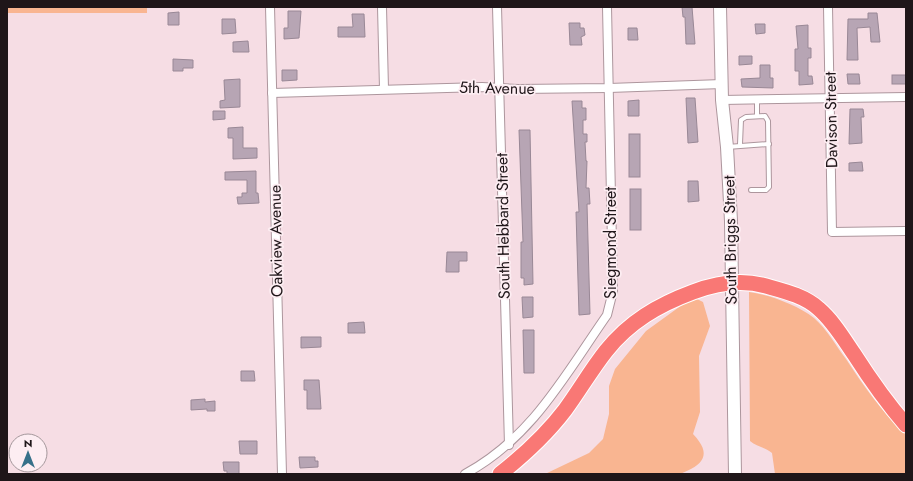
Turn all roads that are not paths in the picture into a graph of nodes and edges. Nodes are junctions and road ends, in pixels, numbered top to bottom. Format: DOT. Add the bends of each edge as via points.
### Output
graph roads {
  1 [pos="270,7"];
  2 [pos="382,7"];
  3 [pos="497,7"];
  4 [pos="607,7"];
  5 [pos="720,7"];
  6 [pos="828,7"];
  7 [pos="722,84"];
  8 [pos="500,87"];
  9 [pos="609,88"];
  10 [pos="384,89"];
  11 [pos="272,93"];
  12 [pos="906,97"];
  13 [pos="831,98"];
  14 [pos="722,100"];
  15 [pos="757,100"];
  16 [pos="757,116"];
  17 [pos="740,144"];
  18 [pos="769,144"];
  19 [pos="727,147"];
  20 [pos="751,190"];
  21 [pos="906,231"];
  22 [pos="730,282"];
  23 [pos="906,425"];
  24 [pos="509,445"];
  25 [pos="282,474"];
  26 [pos="465,474"];
  27 [pos="500,474"];
  28 [pos="735,474"];
  1 -- 11 [label="street, Oakview Avenue"];
  2 -- 10 [label="street"];
  3 -- 8 [label="street, South Hebbard Street"];
  4 -- 9 [label="street, Siegmond Street"];
  5 -- 7 [label="street, South Briggs Street"];
  6 -- 13 [label="street, Davison Street"];
  7 -- 9 [label="street, 5th Avenue"];
  7 -- 14 [label="street, South Briggs Street"];
  8 -- 9 [label="street, 5th Avenue"];
  8 -- 10 [label="street, 5th Avenue"];
  8 -- 24 [label="street, South Hebbard Street"];
  9 -- 24 [label="street, Siegmond Street" via="612,301 607,314 548,401"];
  10 -- 11 [label="street, 5th Avenue"];
  11 -- 25 [label="street, Oakview Avenue"];
  12 -- 13 [label="street"];
  13 -- 15 [label="street"];
  13 -- 21 [label="street, Davison Street" via="832,232"];
  14 -- 15 [label="street"];
  14 -- 19 [label="street, South Briggs Street"];
  15 -- 16 [label="lane"];
  16 -- 17 [label="lane" via="741,120"];
  16 -- 18 [label="lane" via="765,116 768,120"];
  17 -- 18 [label="lane"];
  17 -- 19 [label="lane"];
  18 -- 20 [label="lane" via="769,187 766,190"];
  19 -- 22 [label="street, South Briggs Street" via="731,221"];
  22 -- 23 [label="highway" via="753,282 800,297 818,308 832,322 886,402"];
  22 -- 27 [label="highway" via="706,287 669,301 629,327 607,350 545,434"];
  22 -- 28 [label="street, South Briggs Street"];
  24 -- 26 [label="street, Siegmond Street"];
}
